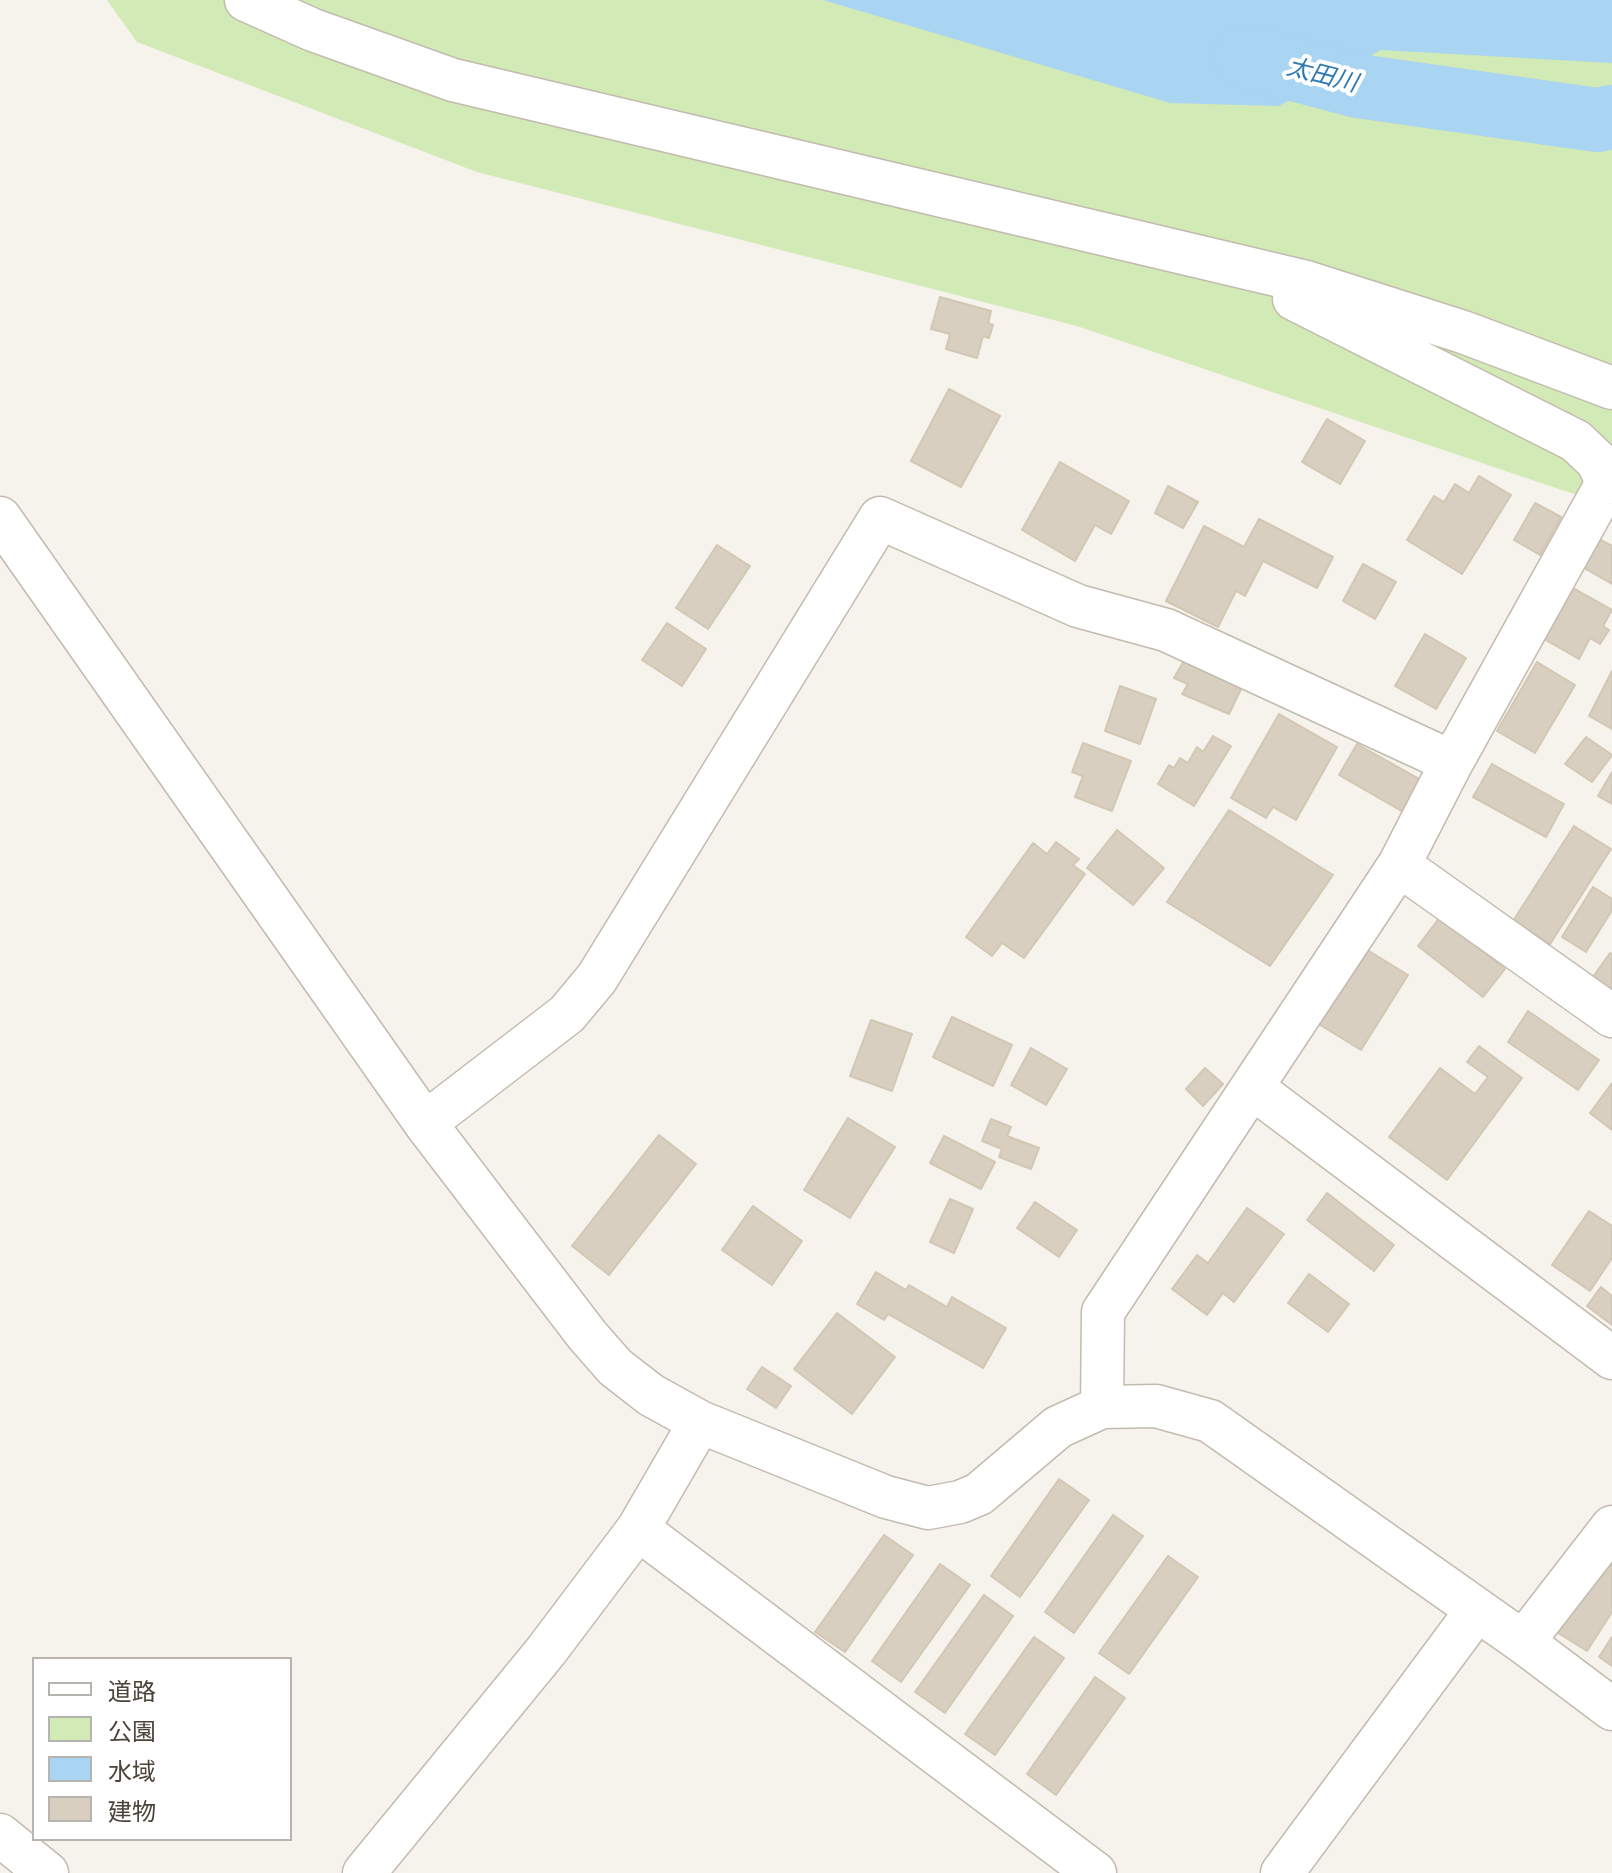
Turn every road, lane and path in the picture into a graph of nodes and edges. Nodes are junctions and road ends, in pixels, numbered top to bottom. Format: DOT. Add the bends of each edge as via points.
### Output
graph roads {
  1 [pos="246,0"];
  2 [pos="1258,272"];
  3 [pos="1612,388"];
  4 [pos="1610,483"];
  5 [pos="0,518"];
  6 [pos="1452,762"];
  7 [pos="1399,865"];
  8 [pos="1612,1016"];
  9 [pos="1254,1089"];
  10 [pos="425,1123"];
  11 [pos="1612,1358"];
  12 [pos="1102,1407"];
  13 [pos="700,1422"];
  14 [pos="1612,1527"];
  15 [pos="638,1529"];
  16 [pos="1477,1610"];
  17 [pos="1523,1642"];
  18 [pos="1612,1709"];
  19 [pos="0,1835"];
  20 [pos="47,1873"];
  21 [pos="364,1873"];
  22 [pos="1095,1873"];
  23 [pos="1282,1873"];
  1 -- 2 [label="street" via="453,80"];
  2 -- 3 [label="street" via="1463,332"];
  2 -- 4 [label="street" via="1299,303 1576,441"];
  4 -- 6 [label="street"];
  5 -- 10 [label="street"];
  6 -- 7 [label="street"];
  6 -- 10 [label="street" via="1166,630 1078,606 880,518 597,978 567,1014"];
  7 -- 8 [label="street"];
  7 -- 9 [label="street"];
  9 -- 11 [label="street"];
  9 -- 12 [label="street" via="1103,1312"];
  10 -- 13 [label="street" via="615,1367"];
  12 -- 13 [label="street" via="1058,1427 979,1494 928,1508 886,1497"];
  12 -- 16 [label="street" via="1156,1406 1210,1421"];
  13 -- 15 [label="street"];
  14 -- 17 [label="street"];
  15 -- 21 [label="street" via="546,1651"];
  15 -- 22 [label="street"];
  16 -- 17 [label="street"];
  16 -- 23 [label="street"];
  17 -- 18 [label="street"];
  19 -- 20 [label="street"];
}
